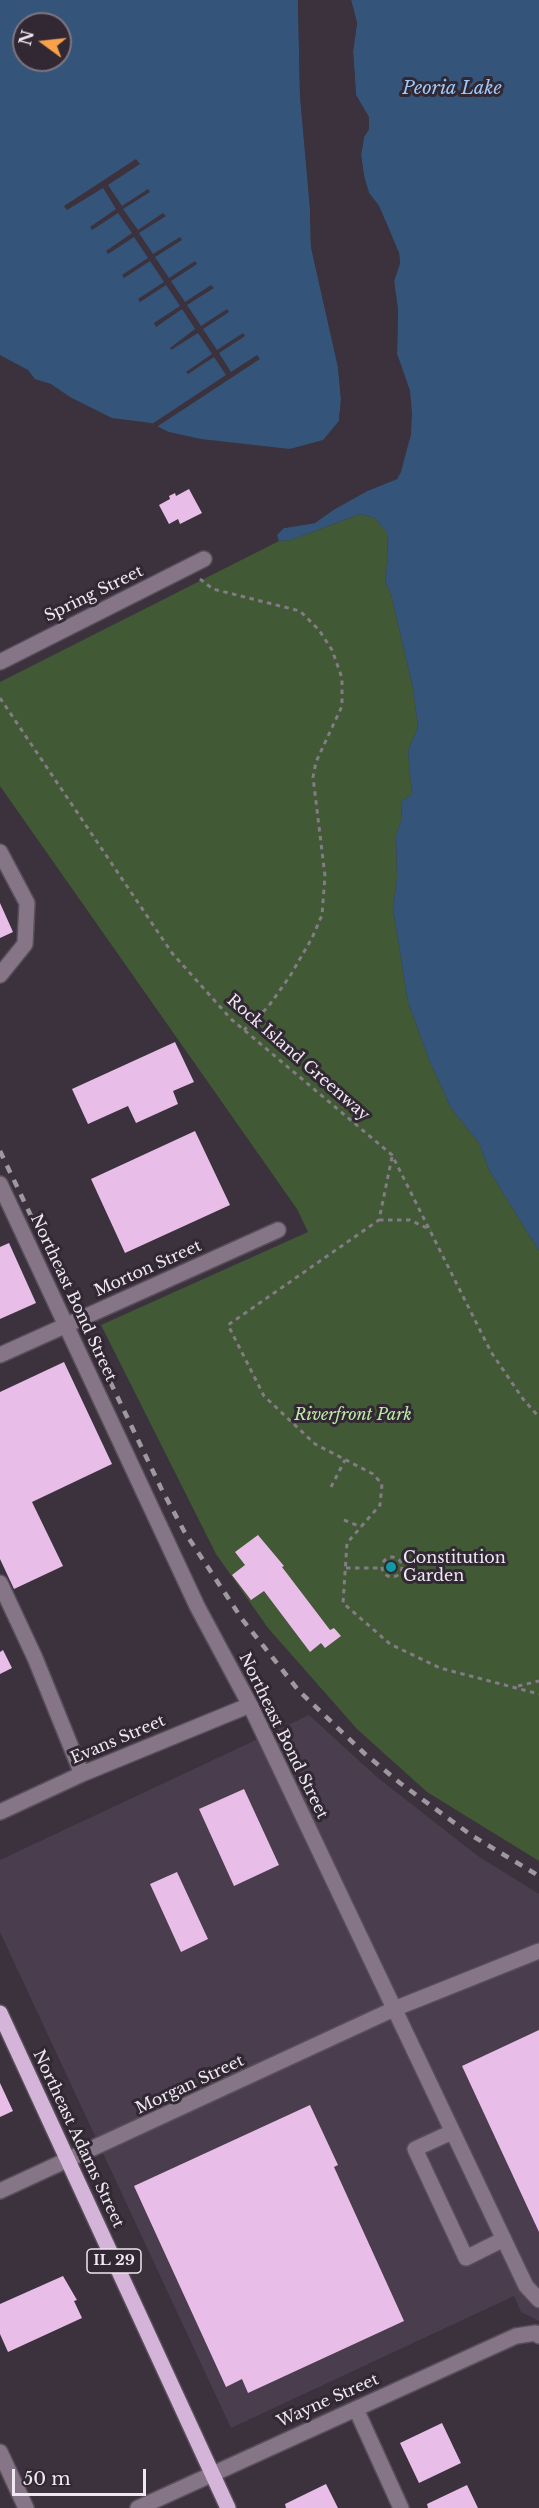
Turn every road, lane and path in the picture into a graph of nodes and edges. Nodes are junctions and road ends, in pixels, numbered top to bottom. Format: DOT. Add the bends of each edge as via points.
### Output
graph roads {
  1 [pos="204,559"];
  2 [pos="188,567"];
  3 [pos="0,662"];
  4 [pos="0,698"];
  5 [pos="0,852"];
  6 [pos="0,975"];
  7 [pos="244,1030"];
  8 [pos="392,1155"];
  9 [pos="0,1184"];
  10 [pos="379,1220"];
  11 [pos="278,1230"];
  12 [pos="431,1230"];
  13 [pos="66,1325"];
  14 [pos="0,1355"];
  15 [pos="539,1418"];
  16 [pos="345,1460"];
  17 [pos="331,1487"];
  18 [pos="344,1520"];
  19 [pos="361,1527"];
  20 [pos="346,1568"];
  21 [pos="382,1568"];
  22 [pos="0,1583"];
  23 [pos="539,1681"];
  24 [pos="517,1687"];
  25 [pos="539,1694"];
  26 [pos="250,1705"];
  27 [pos="82,1774"];
  28 [pos="0,1812"];
  29 [pos="539,1951"];
  30 [pos="394,2009"];
  31 [pos="0,2013"];
  32 [pos="452,2132"];
  33 [pos="68,2161"];
  34 [pos="0,2191"];
  35 [pos="504,2240"];
  36 [pos="539,2301"];
  37 [pos="537,2335"];
  38 [pos="356,2409"];
  39 [pos="0,2452"];
  40 [pos="212,2474"];
  41 [pos="26,2508"];
  42 [pos="138,2508"];
  43 [pos="228,2508"];
  44 [pos="401,2508"];
  1 -- 2 [label="street, Spring Street"];
  2 -- 3 [label="street, Spring Street"];
  2 -- 7 [label="path" via="213,589 300,611 332,650 342,678 342,706 316,762 314,777 325,891 321,915 290,976 268,1007"];
  4 -- 7 [label="path, Rock Island Greenway" via="172,953"];
  5 -- 6 [label="street" via="27,903 25,944"];
  7 -- 8 [label="path, Rock Island Greenway"];
  8 -- 10 [label="path"];
  8 -- 12 [label="path, Rock Island Greenway"];
  9 -- 13 [label="street, Northeast Bond Street"];
  10 -- 12 [label="path" via="410,1220"];
  10 -- 16 [label="path" via="228,1325 264,1396 315,1444"];
  11 -- 13 [label="street, Morton Street"];
  12 -- 15 [label="path, Rock Island Greenway" via="492,1352"];
  13 -- 14 [label="street, Morton Street"];
  13 -- 26 [label="street, Northeast Bond Street" via="198,1606"];
  16 -- 17 [label="path"];
  16 -- 19 [label="path" via="373,1474 382,1484 380,1505"];
  18 -- 19 [label="path"];
  19 -- 20 [label="path" via="347,1544"];
  20 -- 21 [label="path"];
  20 -- 24 [label="path" via="344,1603 390,1644 440,1668"];
  21 -- 21 [label="path" via="393,1577 402,1568 392,1558"];
  22 -- 27 [label="street"];
  23 -- 24 [label="path"];
  24 -- 25 [label="path"];
  26 -- 27 [label="street, Evans Street"];
  26 -- 30 [label="street, Northeast Bond Street"];
  27 -- 28 [label="street, Evans Street"];
  29 -- 30 [label="street, Morgan Street"];
  30 -- 32 [label="street, Northeast Bond Street"];
  30 -- 33 [label="street, Morgan Street"];
  31 -- 33 [label="main road, Northeast Adams Street / IL 29"];
  32 -- 35 [label="street, Northeast Bond Street"];
  32 -- 35 [label="street" via="415,2149 466,2258"];
  33 -- 34 [label="street, Morgan Street"];
  33 -- 40 [label="main road, Northeast Adams Street / IL 29"];
  35 -- 36 [label="street, Northeast Bond Street" via="526,2286"];
  37 -- 38 [label="street, Wayne Street" via="516,2336"];
  38 -- 40 [label="street, Wayne Street"];
  38 -- 44 [label="street"];
  39 -- 41 [label="street"];
  40 -- 42 [label="street, Wayne Street"];
  40 -- 43 [label="main road, Northeast Adams Street / IL 29"];
}
